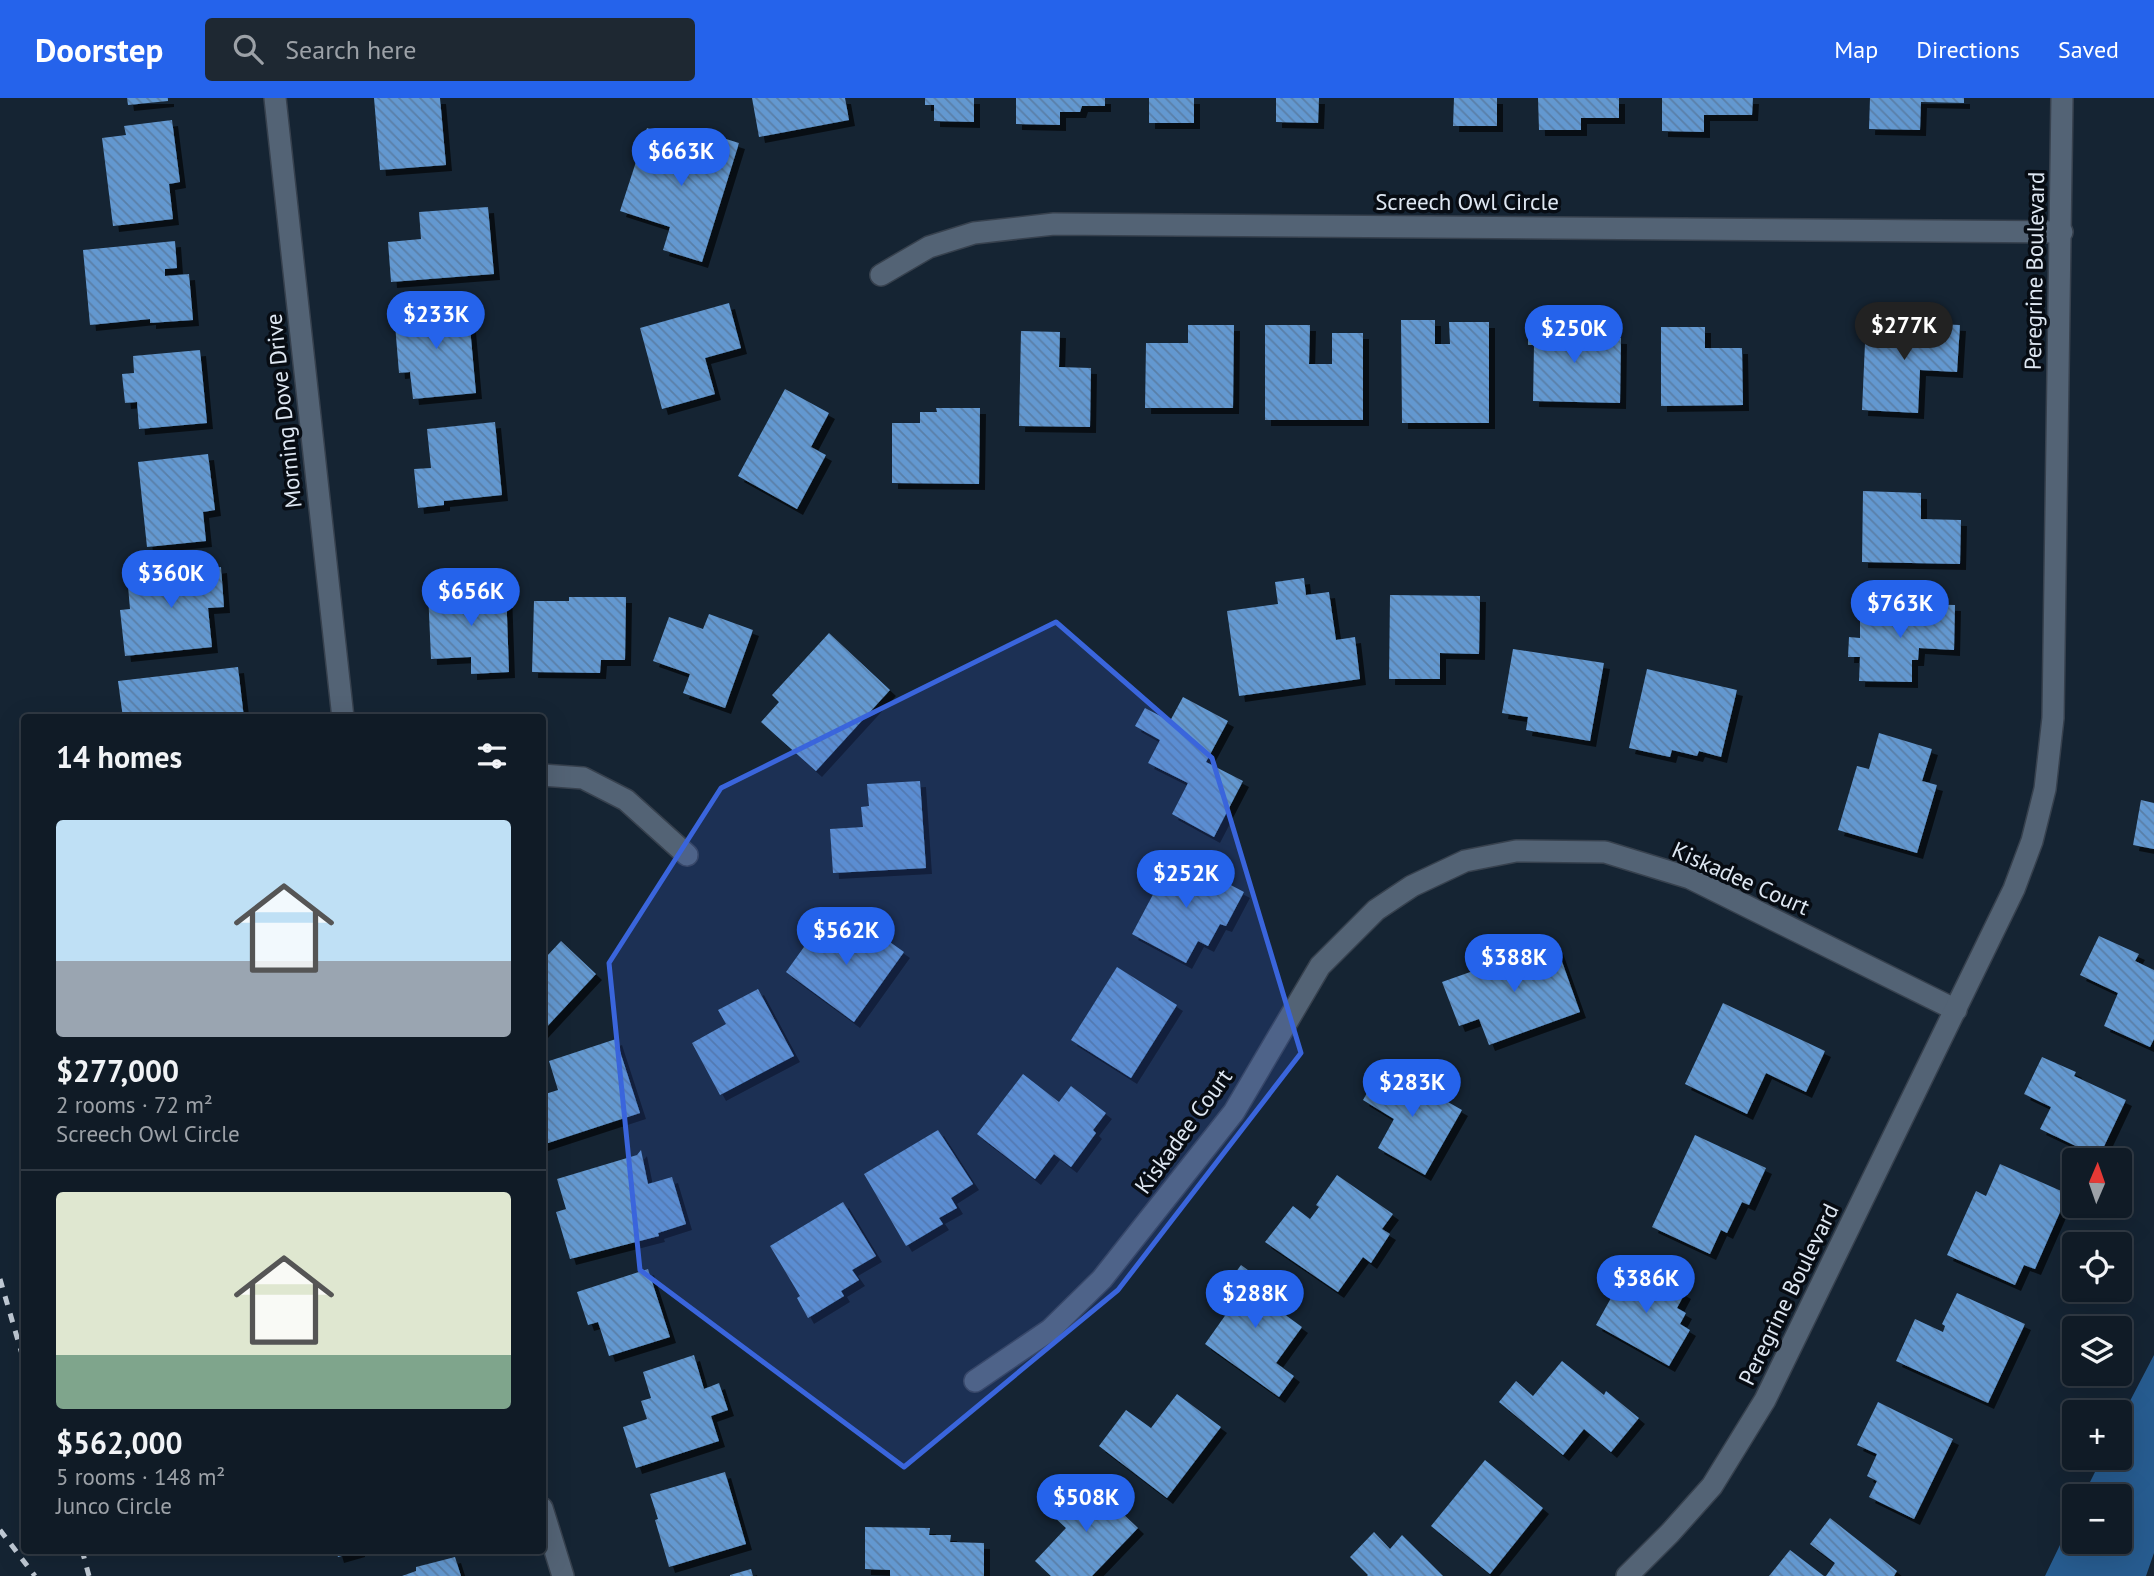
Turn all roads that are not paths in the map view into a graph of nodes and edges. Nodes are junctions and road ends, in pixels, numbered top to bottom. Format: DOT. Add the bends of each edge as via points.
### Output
graph roads {
  1 [pos="275,98"];
  2 [pos="2062,98"];
  3 [pos="2062,232"];
  4 [pos="881,275"];
  5 [pos="343,714"];
  6 [pos="546,775"];
  7 [pos="687,855"];
  8 [pos="1956,1010"];
  9 [pos="975,1381"];
  10 [pos="546,1521"];
  11 [pos="563,1576"];
  12 [pos="1627,1576"];
  1 -- 5 [label="street, Morning Dove Drive"];
  2 -- 3 [label="street, Peregrine Boulevard"];
  3 -- 4 [label="street, Screech Owl Circle" via="1054,224 974,233 929,247"];
  3 -- 8 [label="street, Peregrine Boulevard" via="2053,718 2045,789 2014,889"];
  6 -- 7 [label="street" via="583,778 626,800"];
  8 -- 9 [label="street, Kiskadee Court" via="1690,878 1605,852 1516,851 1465,861 1412,886 1376,910 1320,966 1234,1112 1102,1279 1050,1330"];
  8 -- 12 [label="street, Peregrine Boulevard" via="1765,1400 1712,1486"];
  10 -- 11 [label="street"];
}
